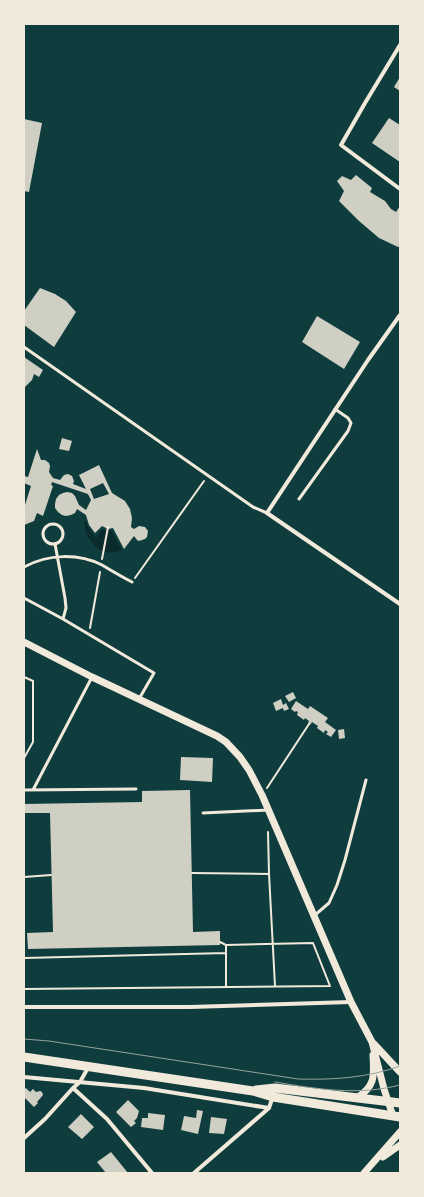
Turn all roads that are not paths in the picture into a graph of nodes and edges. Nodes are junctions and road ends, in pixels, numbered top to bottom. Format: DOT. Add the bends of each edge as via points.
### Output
graph roads {
  1 [pos="400,45"];
  2 [pos="400,189"];
  3 [pos="400,314"];
  4 [pos="24,347"];
  5 [pos="335,409"];
  6 [pos="299,499"];
  7 [pos="267,513"];
  8 [pos="55,544"];
  9 [pos="58,557"];
  10 [pos="24,567"];
  11 [pos="132,582"];
  12 [pos="24,598"];
  13 [pos="400,604"];
  14 [pos="63,619"];
  15 [pos="24,642"];
  16 [pos="92,677"];
  17 [pos="139,699"];
  18 [pos="366,780"];
  19 [pos="136,789"];
  20 [pos="24,790"];
  21 [pos="32,790"];
  22 [pos="268,810"];
  23 [pos="203,813"];
  24 [pos="313,916"];
  25 [pos="350,1002"];
  26 [pos="24,1007"];
  27 [pos="370,1039"];
  28 [pos="24,1057"];
  29 [pos="89,1066"];
  30 [pos="400,1072"];
  31 [pos="24,1077"];
  32 [pos="80,1082"];
  33 [pos="73,1088"];
  34 [pos="274,1092"];
  35 [pos="357,1098"];
  36 [pos="388,1102"];
  37 [pos="400,1104"];
  38 [pos="269,1108"];
  39 [pos="396,1116"];
  40 [pos="400,1132"];
  41 [pos="24,1138"];
  42 [pos="400,1145"];
  43 [pos="366,1171"];
  44 [pos="152,1173"];
  45 [pos="194,1173"];
  1 -- 2 [label="street" via="341,145"];
  3 -- 5 [label="street"];
  4 -- 7 [label="lane" via="253,507"];
  5 -- 6 [label="lane" via="351,423 348,431"];
  5 -- 7 [label="street"];
  7 -- 13 [label="street"];
  8 -- 8 [label="lane" via="62,539 62,528 59,525 47,525 43,536 47,542"];
  8 -- 9 [label="lane"];
  9 -- 10 [label="lane" via="44,558"];
  9 -- 11 [label="lane" via="89,560"];
  9 -- 14 [label="lane" via="66,608"];
  12 -- 14 [label="lane"];
  14 -- 17 [label="lane" via="154,674"];
  15 -- 16 [label="street"];
  16 -- 17 [label="street"];
  16 -- 21 [label="lane"];
  17 -- 22 [label="street" via="226,742 249,770"];
  18 -- 24 [label="lane" via="337,885 329,903"];
  19 -- 21 [label="lane"];
  20 -- 21 [label="lane"];
  22 -- 23 [label="lane"];
  22 -- 24 [label="street"];
  24 -- 25 [label="street"];
  25 -- 26 [label="street" via="190,1008"];
  25 -- 27 [label="street"];
  27 -- 30 [label="street"];
  27 -- 35 [label="street" via="374,1073 367,1091"];
  27 -- 36 [label="street"];
  28 -- 29 [label="main road"];
  29 -- 32 [label="street"];
  29 -- 34 [label="main road"];
  31 -- 32 [label="street"];
  32 -- 33 [label="street"];
  32 -- 38 [label="street" via="144,1088"];
  33 -- 41 [label="street"];
  33 -- 44 [label="street" via="106,1119"];
  34 -- 35 [label="main road"];
  34 -- 38 [label="street"];
  34 -- 39 [label="main road"];
  35 -- 36 [label="main road"];
  36 -- 37 [label="main road"];
  36 -- 39 [label="street"];
  38 -- 45 [label="street"];
  40 -- 43 [label="street"];
  42 -- 43 [label="street"];
}
